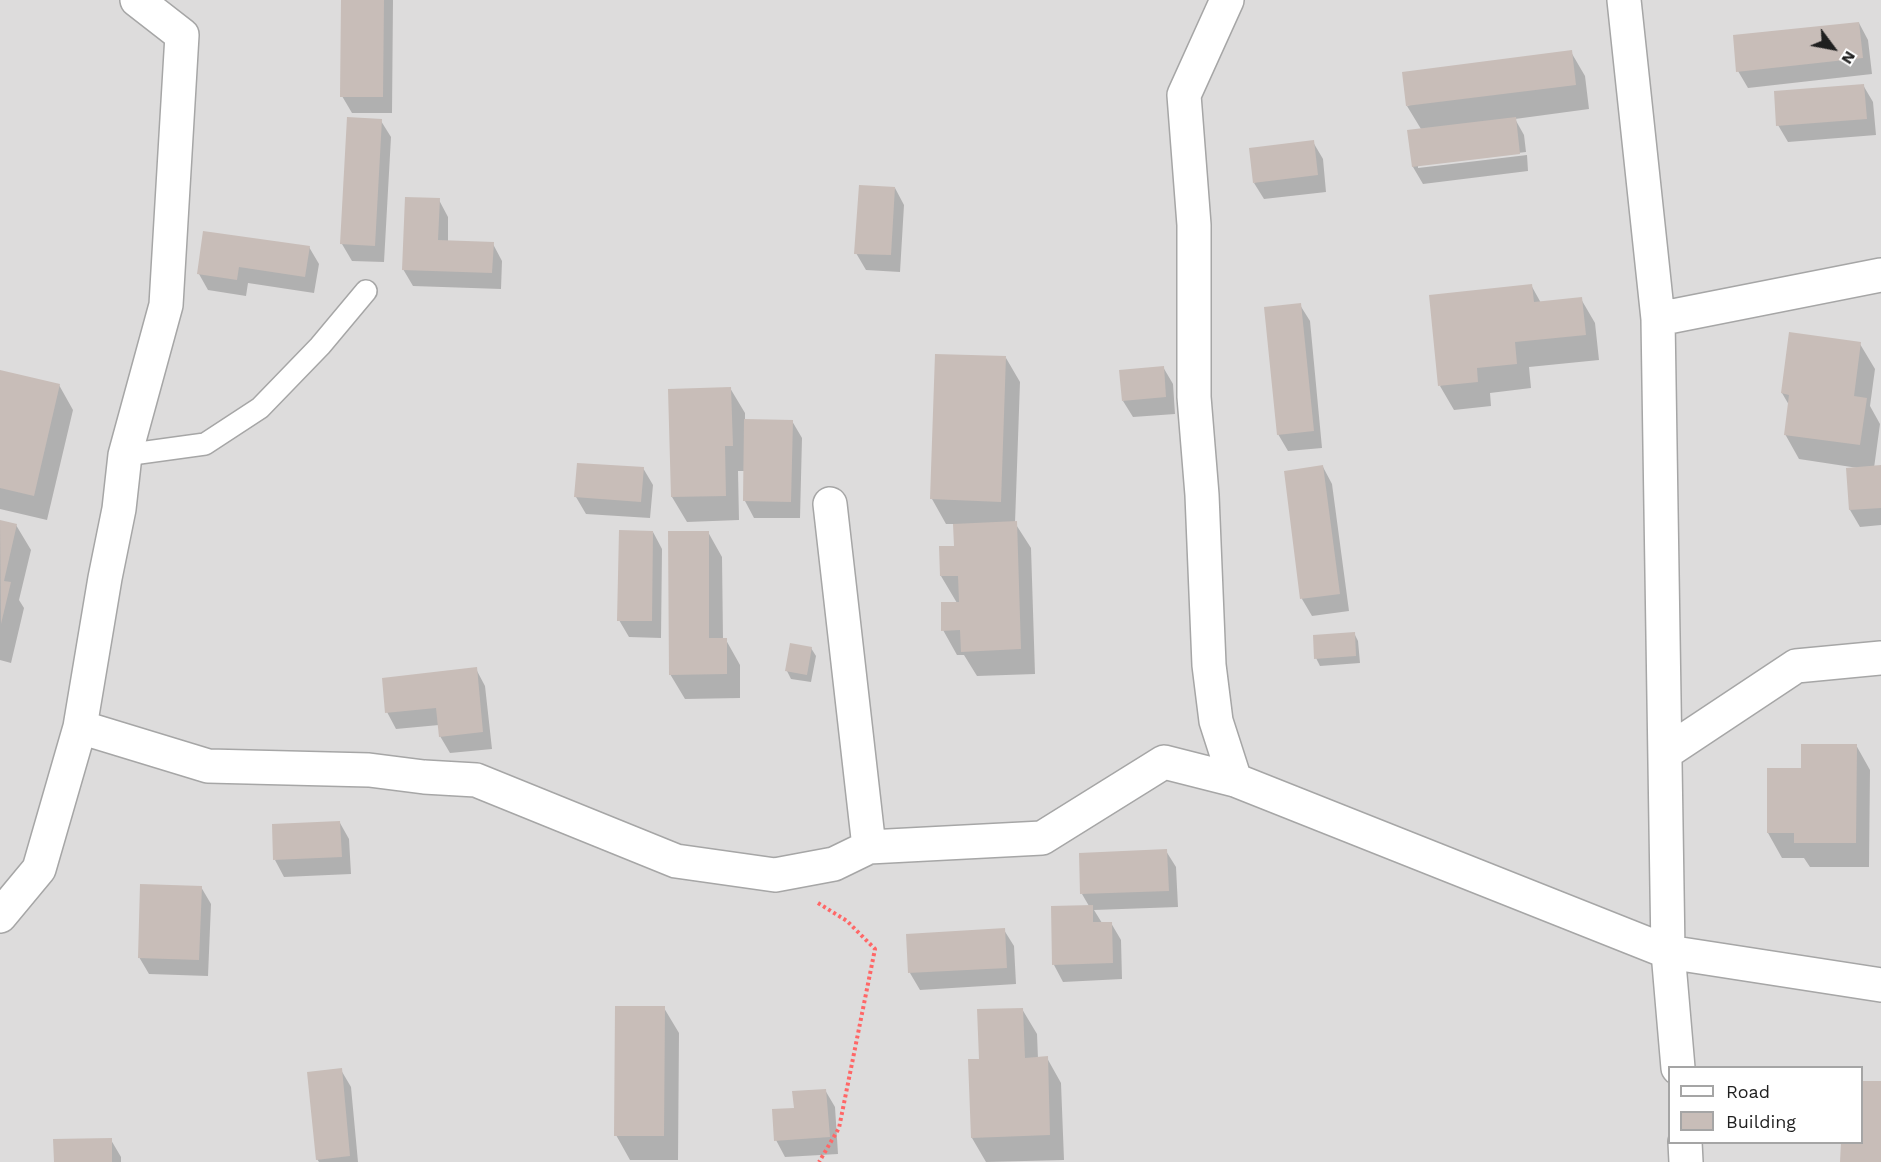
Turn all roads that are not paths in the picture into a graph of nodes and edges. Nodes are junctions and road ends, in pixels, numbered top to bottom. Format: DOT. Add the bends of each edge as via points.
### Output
graph roads {
  1 [pos="137,0"];
  2 [pos="1227,0"];
  3 [pos="1624,0"];
  4 [pos="1881,275"];
  5 [pos="366,291"];
  6 [pos="1658,319"];
  7 [pos="125,455"];
  8 [pos="830,504"];
  9 [pos="1881,658"];
  10 [pos="80,727"];
  11 [pos="1665,753"];
  12 [pos="1235,780"];
  13 [pos="869,847"];
  14 [pos="0,916"];
  15 [pos="1668,952"];
  16 [pos="1881,985"];
  17 [pos="1678,1066"];
  18 [pos="1685,1144"];
  19 [pos="1686,1162"];
  1 -- 7 [label="street" via="182,35 166,305"];
  2 -- 12 [label="street" via="1184,95 1194,225 1194,397 1209,665 1216,721"];
  3 -- 6 [label="street"];
  4 -- 6 [label="street"];
  5 -- 7 [label="lane" via="260,408 205,444"];
  6 -- 11 [label="street"];
  7 -- 10 [label="street"];
  8 -- 13 [label="street"];
  9 -- 11 [label="street" via="1796,666"];
  10 -- 13 [label="street" via="208,766 369,770 476,780 676,861 775,875 834,864"];
  10 -- 14 [label="street" via="39,868"];
  11 -- 15 [label="street"];
  12 -- 13 [label="street" via="1164,762 1042,838"];
  12 -- 15 [label="street"];
  15 -- 16 [label="street"];
  15 -- 17 [label="street"];
  18 -- 19 [label="street"];
}
